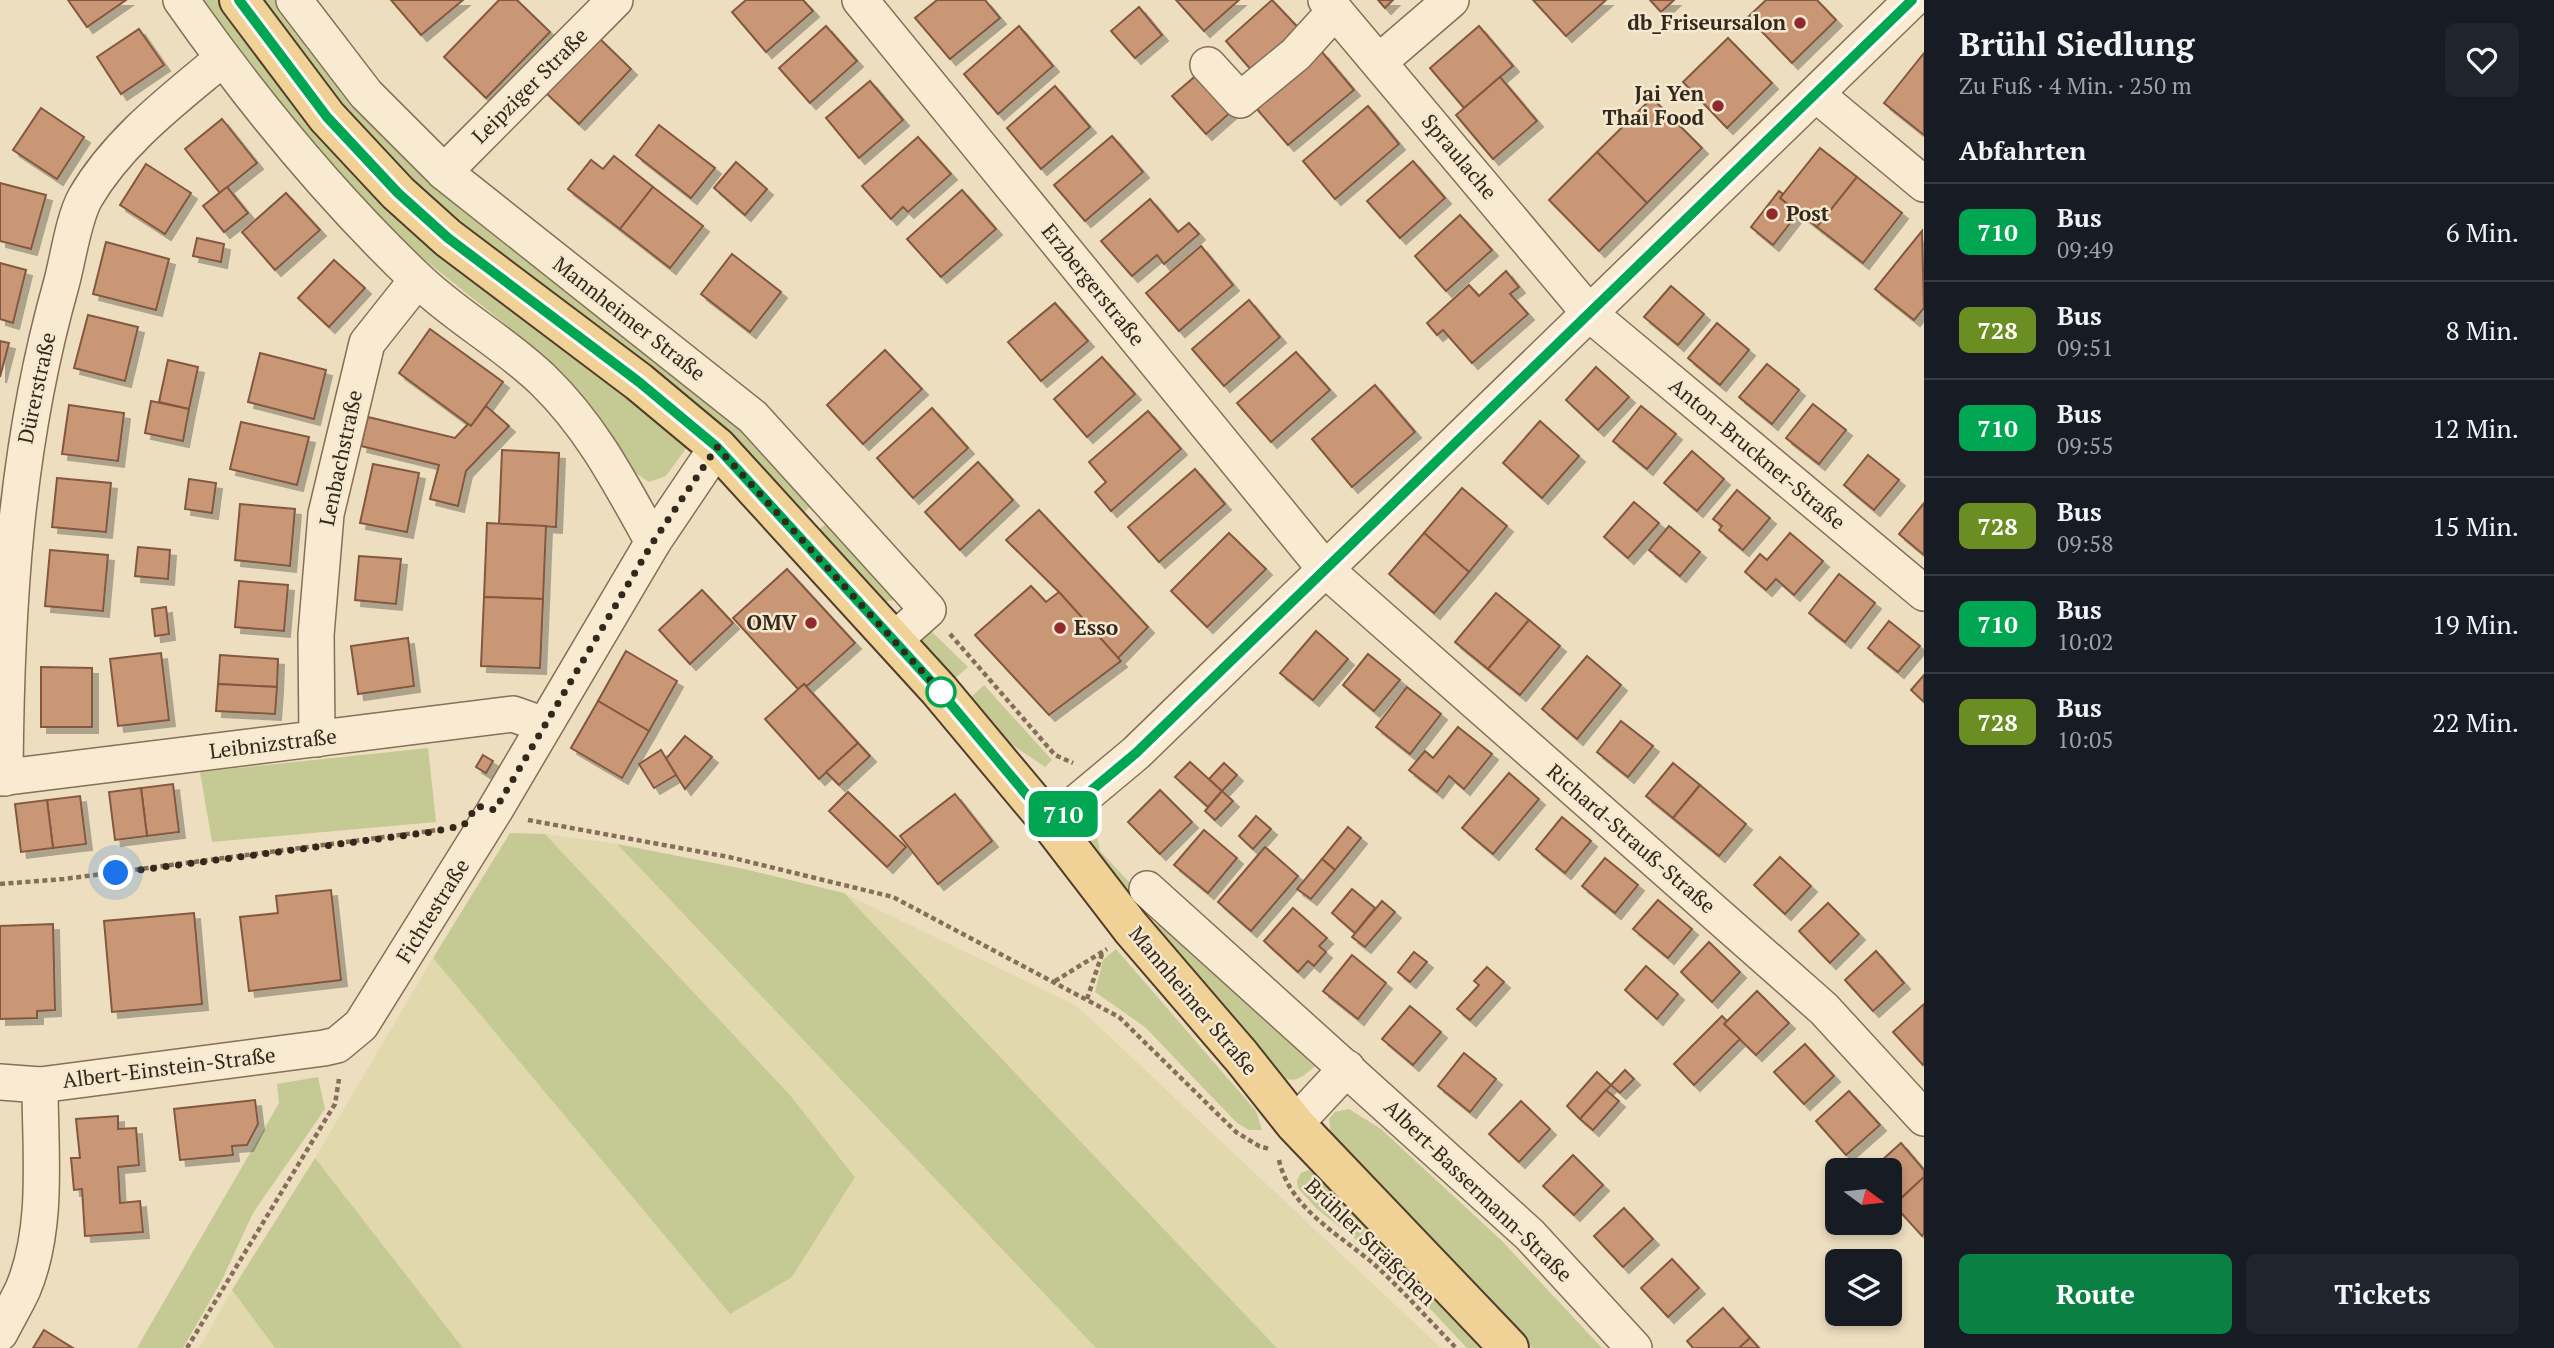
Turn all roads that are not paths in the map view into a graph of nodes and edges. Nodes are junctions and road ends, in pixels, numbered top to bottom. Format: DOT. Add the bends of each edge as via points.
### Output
graph roads {
  1 [pos="181,0"];
  2 [pos="239,0"];
  3 [pos="294,0"];
  4 [pos="615,0"];
  5 [pos="860,0"];
  6 [pos="1451,0"];
  7 [pos="1912,0"];
  8 [pos="1331,6"];
  9 [pos="222,59"];
  10 [pos="1380,61"];
  11 [pos="1208,65"];
  12 [pos="1817,95"];
  13 [pos="444,172"];
  14 [pos="1924,184"];
  15 [pos="417,280"];
  16 [pos="1591,315"];
  17 [pos="717,447"];
  18 [pos="653,542"];
  19 [pos="1326,570"];
  20 [pos="1924,593"];
  21 [pos="893,640"];
  22 [pos="544,724"];
  23 [pos="317,739"];
  24 [pos="3,778"];
  25 [pos="1051,824"];
  26 [pos="1147,889"];
  27 [pos="337,1045"];
  28 [pos="1347,1068"];
  29 [pos="0,1082"];
  30 [pos="40,1085"];
  31 [pos="1924,1118"];
  32 [pos="1286,1137"];
  33 [pos="0,1333"];
  34 [pos="1509,1348"];
  35 [pos="1634,1348"];
  1 -- 9 [label="street"];
  2 -- 17 [label="main road, Mannheimer Straße" via="327,117 398,193 448,238"];
  3 -- 13 [label="street, Mannheimer Straße" via="366,94"];
  4 -- 13 [label="street, Leipziger Straße"];
  5 -- 19 [label="street, Erzbergerstraße"];
  6 -- 10 [label="street"];
  7 -- 12 [label="street"];
  8 -- 10 [label="street, Spraulache"];
  8 -- 11 [label="street" via="1296,54 1240,100"];
  9 -- 15 [label="street" via="305,165"];
  9 -- 24 [label="street, Dürerstraße" via="137,131 85,199 47,334 25,441 11,589"];
  10 -- 16 [label="street, Spraulache"];
  12 -- 14 [label="street"];
  12 -- 16 [label="street"];
  13 -- 21 [label="street, Mannheimer Straße" via="753,417 928,610"];
  15 -- 18 [label="street" via="543,380 596,440"];
  15 -- 23 [label="street, Lenbachstraße" via="367,343 326,514 316,635"];
  16 -- 19 [label="street"];
  16 -- 20 [label="street, Anton-Bruckner-Straße"];
  17 -- 18 [label="street, Fichtestraße"];
  17 -- 21 [label="main road, Mannheimer Straße"];
  18 -- 22 [label="street, Fichtestraße"];
  19 -- 25 [label="street" via="1104,782"];
  19 -- 31 [label="street, Richard-Strauß-Straße" via="1824,1009"];
  21 -- 25 [label="main road, Mannheimer Straße"];
  22 -- 23 [label="street, Leibnizstraße" via="513,714"];
  22 -- 27 [label="street, Fichtestraße" via="361,1025"];
  23 -- 24 [label="street, Leibnizstraße"];
  25 -- 32 [label="main road, Mannheimer Straße"];
  26 -- 28 [label="street, Albert-Bassermann-Straße"];
  27 -- 30 [label="street, Albert-Einstein-Straße"];
  28 -- 32 [label="street"];
  28 -- 35 [label="street, Albert-Bassermann-Straße" via="1530,1235"];
  29 -- 30 [label="street, Albert-Einstein-Straße"];
  30 -- 33 [label="street" via="39,1211 34,1251 23,1289"];
  32 -- 34 [label="main road, Mannheimer Straße"];
}
